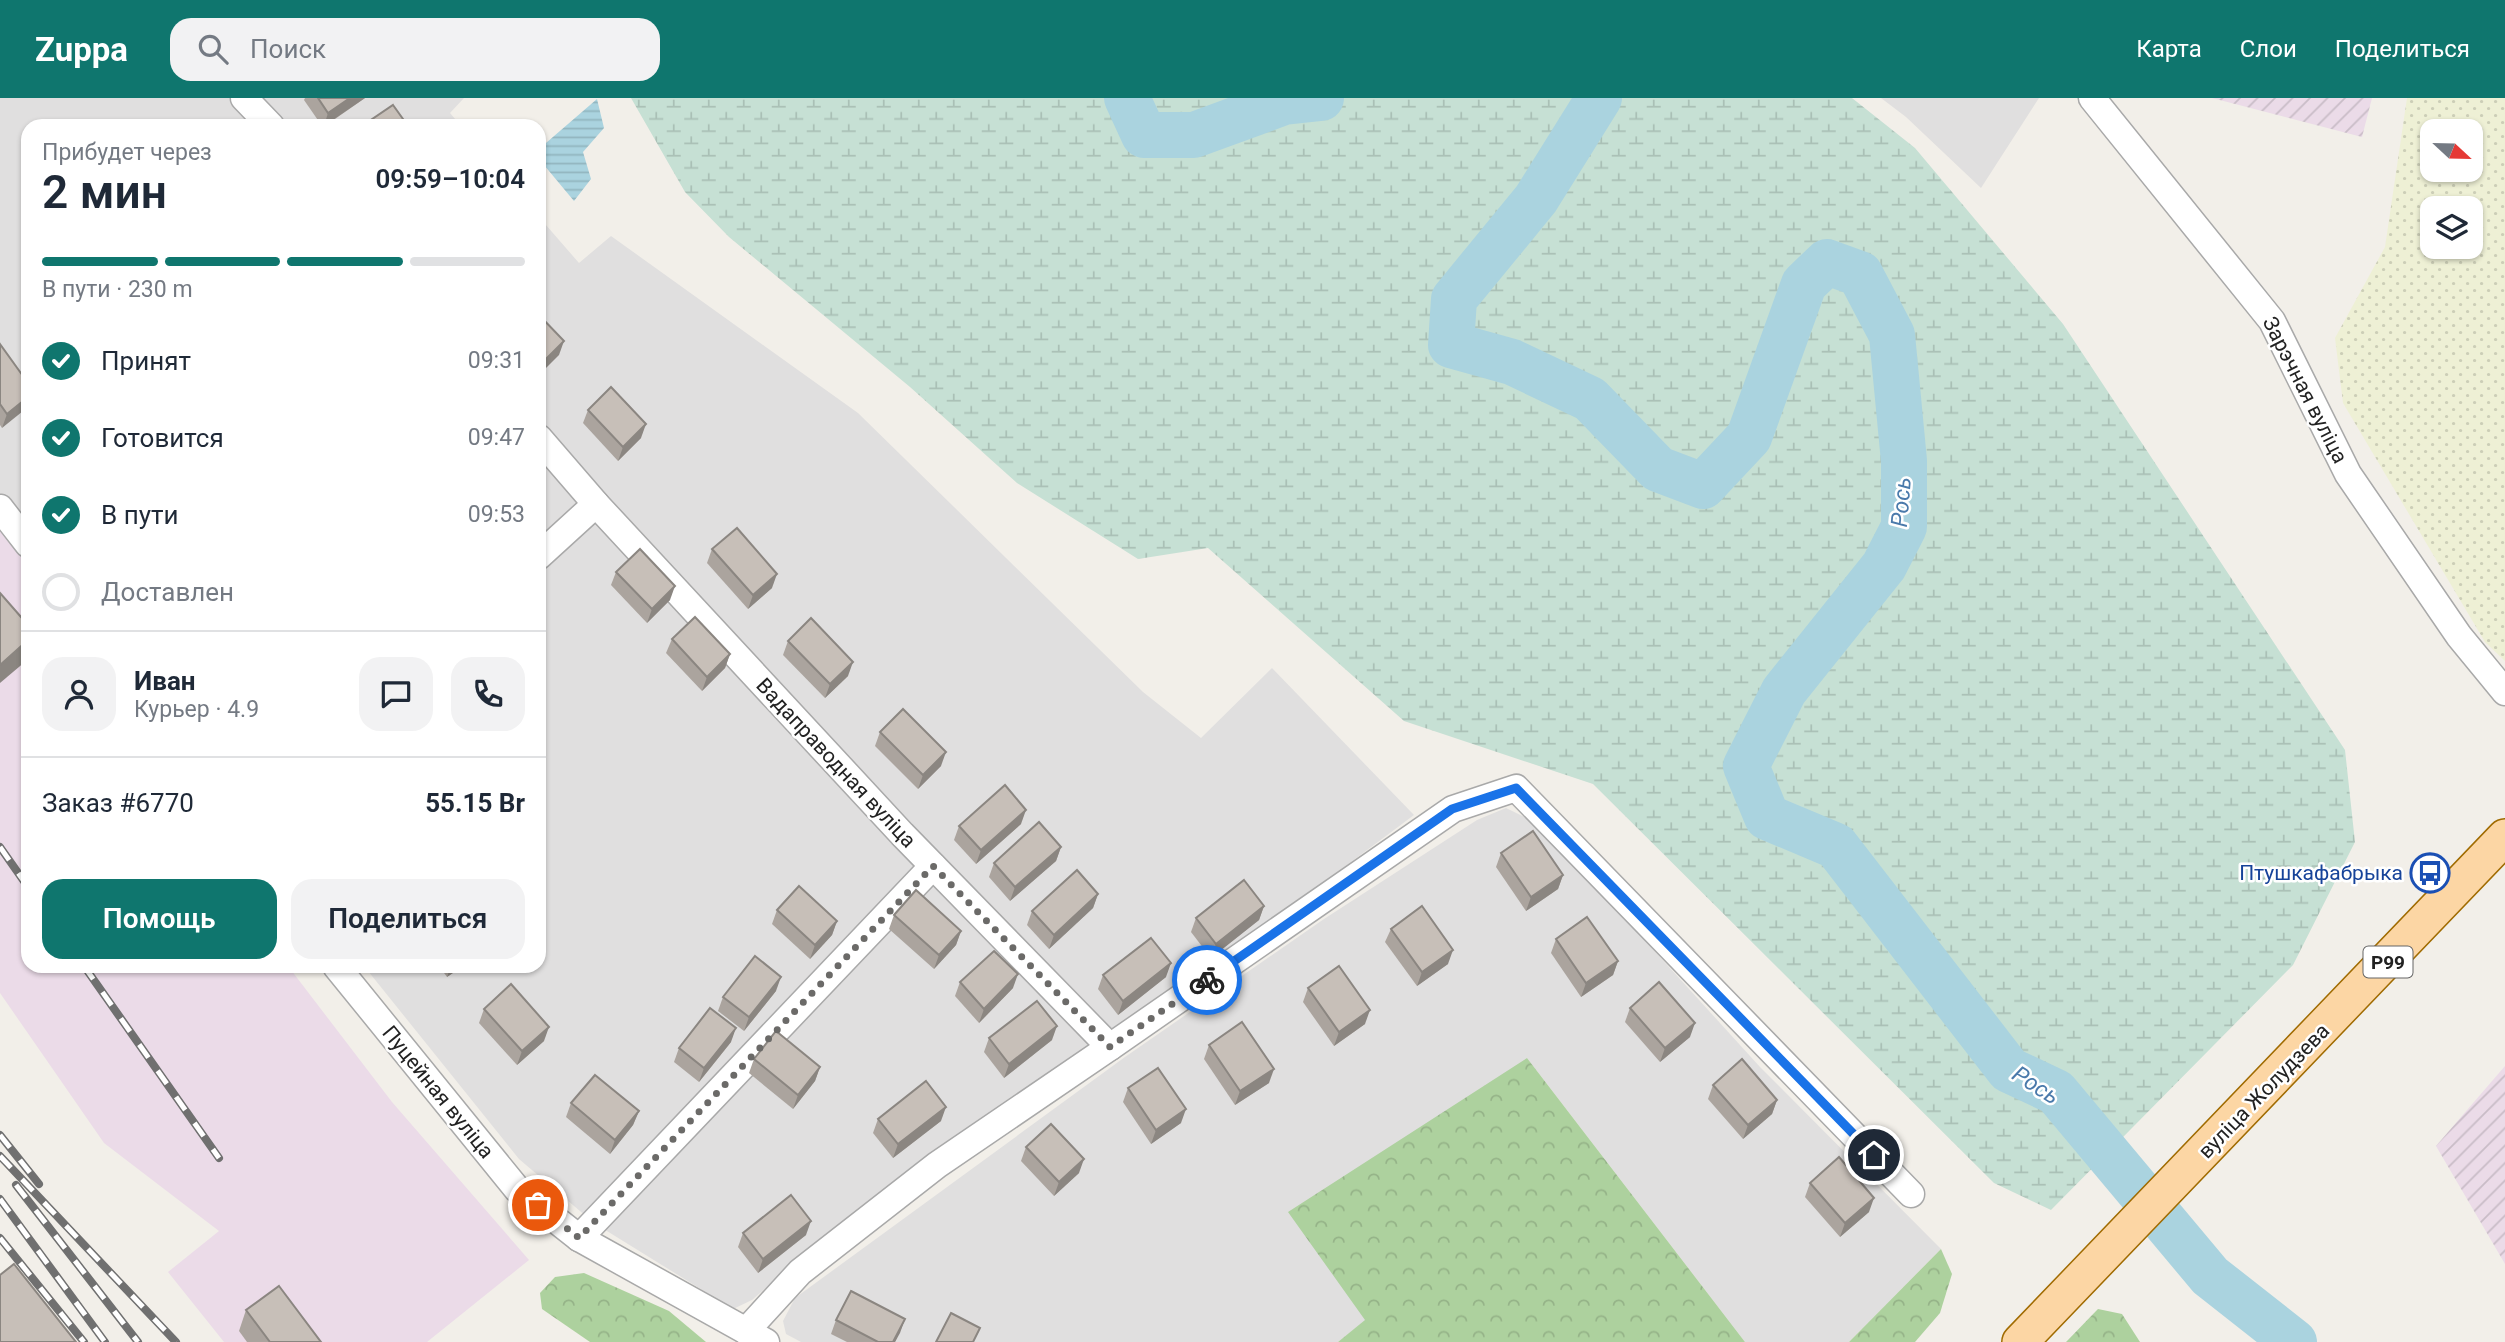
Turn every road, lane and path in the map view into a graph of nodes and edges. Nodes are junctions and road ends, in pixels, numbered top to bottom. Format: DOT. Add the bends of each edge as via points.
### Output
graph roads {
  1 [pos="244,98"];
  2 [pos="2092,98"];
  3 [pos="264,119"];
  4 [pos="546,446"];
  5 [pos="596,504"];
  6 [pos="0,508"];
  7 [pos="21,535"];
  8 [pos="546,550"];
  9 [pos="2505,692"];
  10 [pos="2505,837"];
  11 [pos="933,866"];
  12 [pos="342,973"];
  13 [pos="1110,1047"];
  14 [pos="1911,1194"];
  15 [pos="579,1238"];
  16 [pos="756,1337"];
  17 [pos="2020,1342"];
  1 -- 3 [label="street"];
  2 -- 9 [label="street, Зарэчная вуліца" via="2272,321 2348,474 2459,636"];
  4 -- 5 [label="street, Вадаправодная вуліца"];
  5 -- 8 [label="street"];
  5 -- 11 [label="street, Вадаправодная вуліца"];
  6 -- 7 [label="street"];
  10 -- 17 [label="main road, вуліца Жолудзева / Р99"];
  11 -- 13 [label="street, Вадаправодная вуліца"];
  11 -- 15 [label="street"];
  12 -- 15 [label="street, Пуцейная вуліца" via="517,1189"];
  13 -- 14 [label="street" via="1452,809 1516,788"];
  13 -- 16 [label="street" via="937,1165 800,1272"];
  15 -- 16 [label="street, Пуцейная вуліца"];
}
